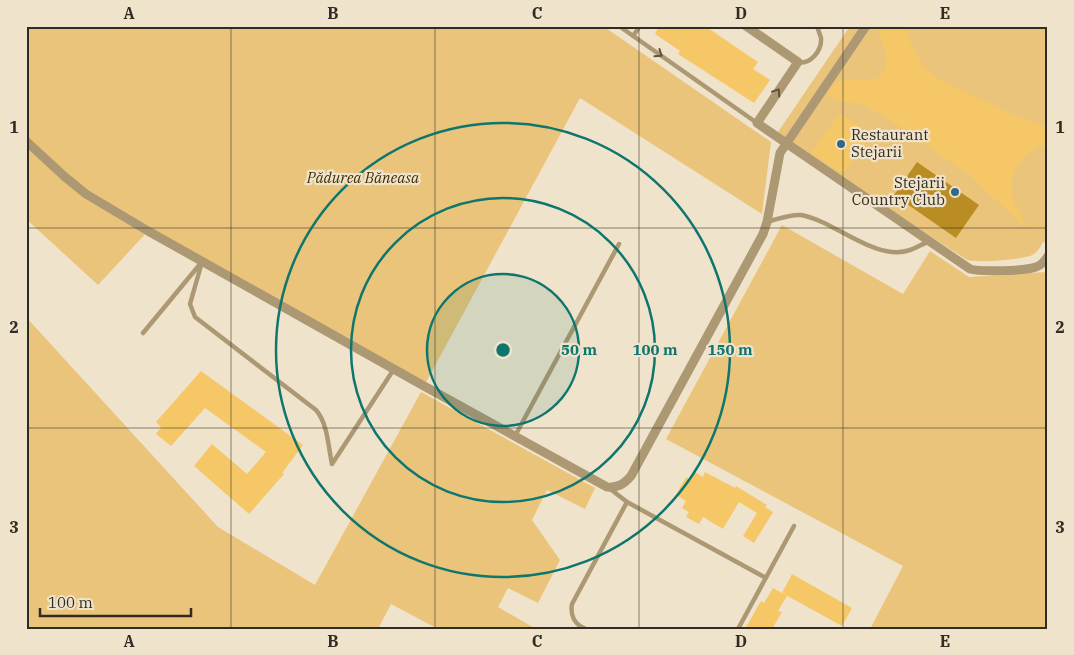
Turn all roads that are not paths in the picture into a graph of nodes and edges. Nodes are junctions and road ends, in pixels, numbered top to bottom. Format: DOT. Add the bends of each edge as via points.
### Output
graph roads {
  1 [pos="619,26"];
  2 [pos="640,26"];
  3 [pos="746,26"];
  4 [pos="817,26"];
  5 [pos="866,26"];
  6 [pos="633,36"];
  7 [pos="798,62"];
  8 [pos="757,123"];
  9 [pos="26,141"];
  10 [pos="786,142"];
  11 [pos="767,222"];
  12 [pos="928,242"];
  13 [pos="619,244"];
  14 [pos="1048,256"];
  15 [pos="202,262"];
  16 [pos="143,333"];
  17 [pos="394,369"];
  18 [pos="515,436"];
  19 [pos="607,487"];
  20 [pos="627,502"];
  21 [pos="794,526"];
  22 [pos="766,578"];
  23 [pos="586,629"];
  24 [pos="738,629"];
  1 -- 6 [label="lane"];
  2 -- 6 [label="lane"];
  3 -- 7 [label="street"];
  4 -- 7 [label="lane" via="821,38 819,47 811,60"];
  5 -- 10 [label="street"];
  6 -- 8 [label="lane, one-way"];
  8 -- 7 [label="street, one-way"];
  8 -- 10 [label="street"];
  9 -- 15 [label="street" via="86,194"];
  10 -- 11 [label="street" via="778,161"];
  10 -- 12 [label="street"];
  11 -- 12 [label="lane" via="802,215 888,252 909,250"];
  11 -- 19 [label="street" via="631,476 615,488"];
  12 -- 14 [label="street" via="964,266 982,272 1035,268"];
  13 -- 18 [label="lane"];
  15 -- 16 [label="lane"];
  15 -- 17 [label="street"];
  15 -- 17 [label="lane" via="190,304 195,317 322,416 332,464"];
  17 -- 18 [label="street"];
  18 -- 19 [label="street"];
  19 -- 20 [label="lane"];
  20 -- 22 [label="lane"];
  20 -- 23 [label="lane" via="572,604 572,616"];
  21 -- 22 [label="lane"];
  22 -- 24 [label="lane"];
}
